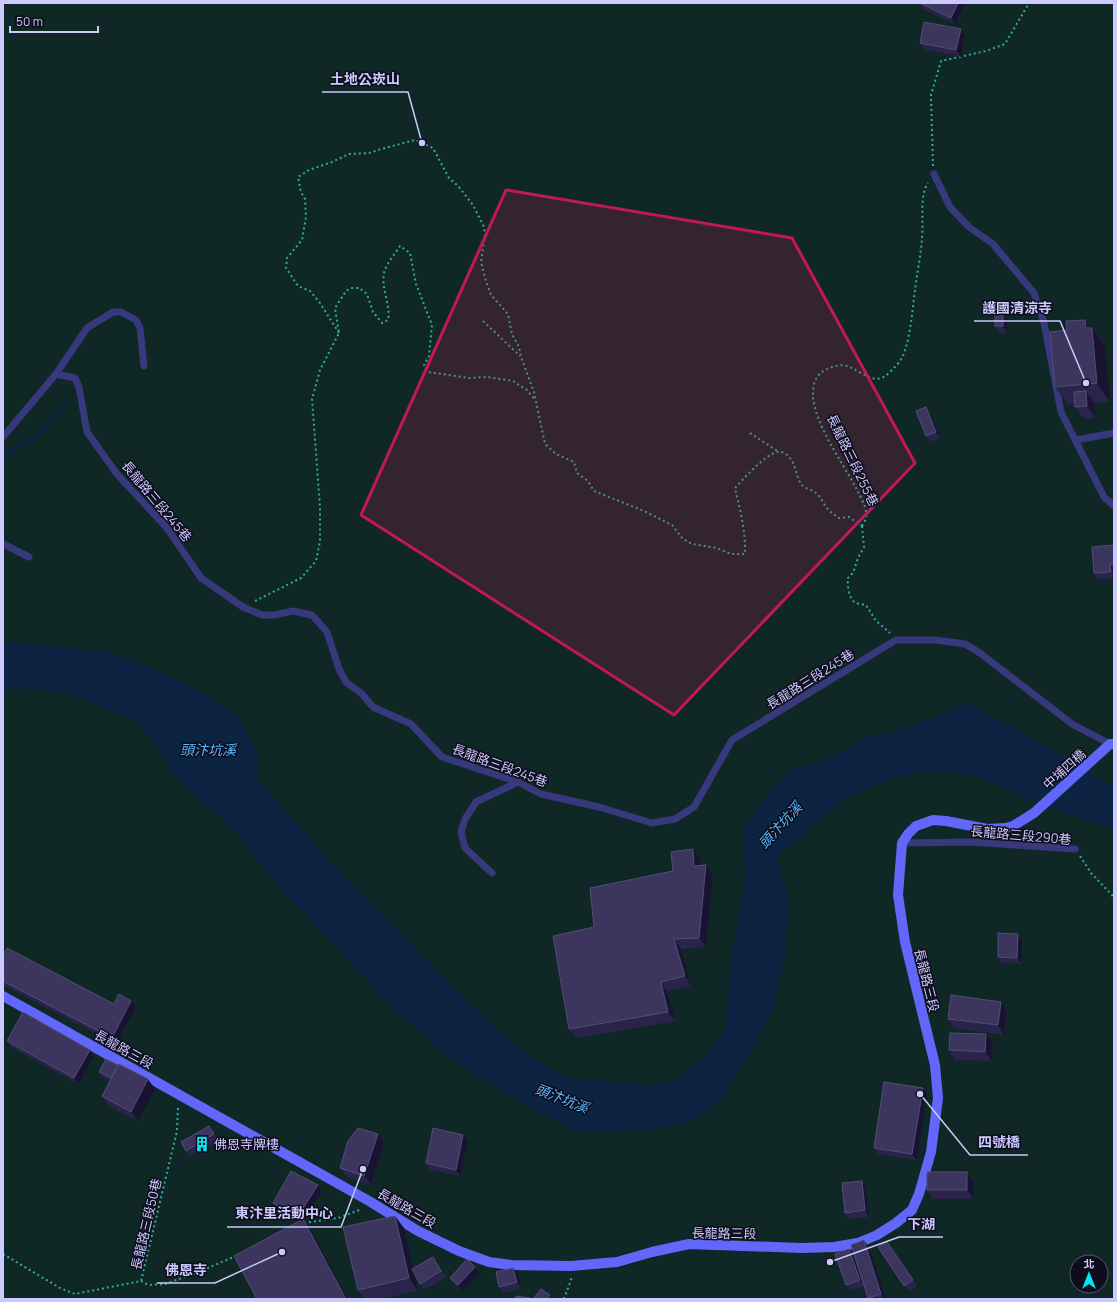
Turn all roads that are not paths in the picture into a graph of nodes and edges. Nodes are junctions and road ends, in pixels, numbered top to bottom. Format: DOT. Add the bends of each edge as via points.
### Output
graph roads {
  1 [pos="934,174"];
  2 [pos="144,366"];
  3 [pos="56,374"];
  4 [pos="1114,433"];
  5 [pos="3,437"];
  6 [pos="1076,440"];
  7 [pos="1114,506"];
  8 [pos="3,544"];
  9 [pos="30,557"];
  10 [pos="1112,744"];
  11 [pos="518,782"];
  12 [pos="902,843"];
  13 [pos="1074,849"];
  14 [pos="492,873"];
  15 [pos="3,996"];
  1 -- 6 [label="lane" via="950,207 969,227 993,244 1034,293 1044,323 1061,412"];
  2 -- 3 [label="lane" via="140,328 136,320 121,312 114,312 87,328"];
  3 -- 5 [label="lane"];
  3 -- 11 [label="lane, 長龍路三段245巷" via="75,378 87,432 117,474 167,528 201,578 243,607 262,615 293,611 312,615 327,632 339,670 346,682 362,694 373,707 411,724 442,757"];
  4 -- 6 [label="lane"];
  6 -- 7 [label="lane" via="1104,497"];
  8 -- 9 [label="lane"];
  10 -- 11 [label="lane, 長龍路三段245巷" via="1072,724 965,644 935,640 896,640 732,740 694,807 675,819 652,823 599,807 541,794"];
  10 -- 12 [label="main road, 中埔四橋" via="1034,813 1013,826 988,829 946,820 933,820 916,826"];
  11 -- 14 [label="lane" via="476,802 465,819 461,832 465,848"];
  12 -- 13 [label="lane, 長龍路三段290巷" via="970,842"];
  12 -- 15 [label="main road, 長龍路三段" via="898,895 905,942 935,1065 938,1098 931,1152 912,1210 877,1235 858,1243 801,1248 689,1244 617,1262 571,1266 489,1262 418,1231"];
}
